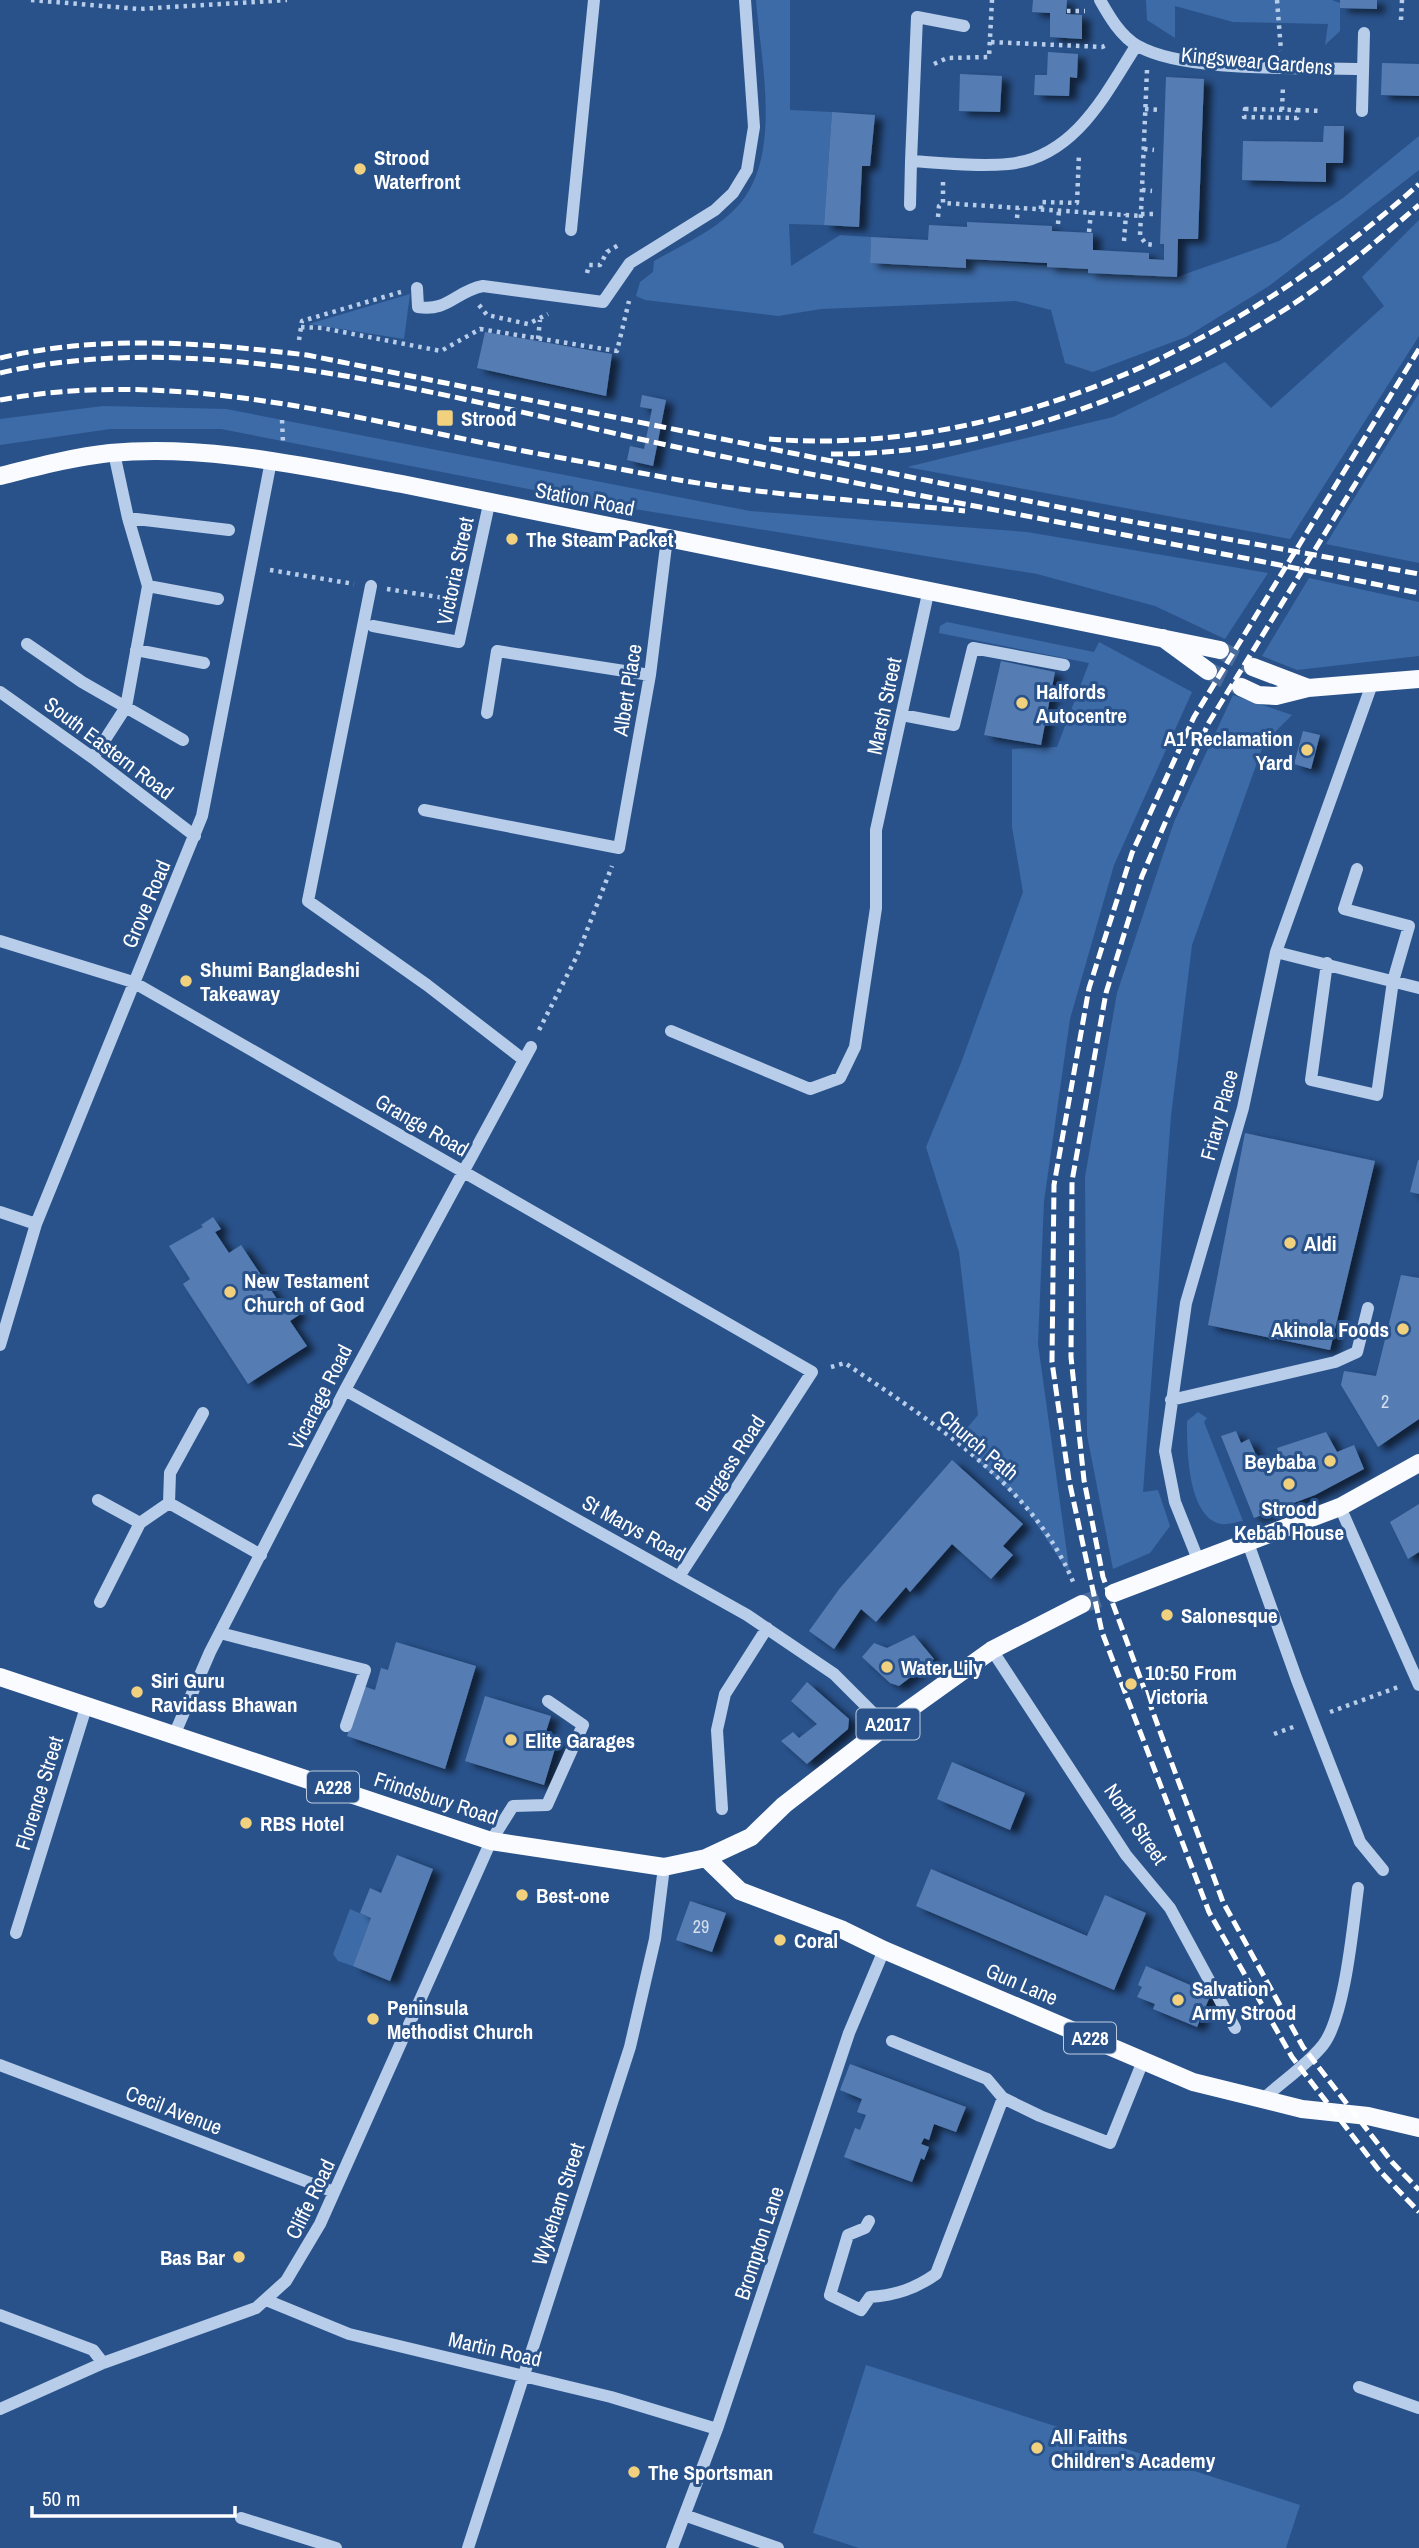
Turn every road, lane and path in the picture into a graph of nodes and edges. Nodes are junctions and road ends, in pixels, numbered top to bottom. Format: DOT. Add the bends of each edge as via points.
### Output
graph roads {
  1 [pos="31,0"];
  2 [pos="288,0"];
  3 [pos="594,0"];
  4 [pos="745,0"];
  5 [pos="992,0"];
  6 [pos="1084,0"];
  7 [pos="1100,0"];
  8 [pos="1277,0"];
  9 [pos="1402,0"];
  10 [pos="1088,9"];
  11 [pos="1067,11"];
  12 [pos="1093,18"];
  13 [pos="1401,20"];
  14 [pos="964,26"];
  15 [pos="1364,33"];
  16 [pos="991,42"];
  17 [pos="1136,46"];
  18 [pos="1268,50"];
  19 [pos="1111,51"];
  20 [pos="1281,51"];
  21 [pos="1290,51"];
  22 [pos="1282,66"];
  23 [pos="1147,68"];
  24 [pos="1155,69"];
  25 [pos="1363,69"];
  26 [pos="931,71"];
  27 [pos="1140,71"];
  28 [pos="1283,81"];
  29 [pos="1145,109"];
  30 [pos="1159,110"];
  31 [pos="1282,110"];
  32 [pos="1297,110"];
  33 [pos="1322,111"];
  34 [pos="1362,111"];
  35 [pos="1144,149"];
  36 [pos="1154,150"];
  37 [pos="1071,155"];
  38 [pos="911,161"];
  39 [pos="936,179"];
  40 [pos="1142,190"];
  41 [pos="1152,191"];
  42 [pos="910,202"];
  43 [pos="943,204"];
  44 [pos="978,206"];
  45 [pos="1018,208"];
  46 [pos="1041,209"];
  47 [pos="1059,211"];
  48 [pos="1090,212"];
  49 [pos="1126,214"];
  50 [pos="1153,214"];
  51 [pos="978,215"];
  52 [pos="1141,215"];
  53 [pos="938,216"];
  54 [pos="1017,218"];
  55 [pos="1058,224"];
  56 [pos="571,230"];
  57 [pos="1089,232"];
  58 [pos="632,237"];
  59 [pos="1124,241"];
  60 [pos="1154,245"];
  61 [pos="587,273"];
  62 [pos="622,273"];
  63 [pos="417,288"];
  64 [pos="540,319"];
  65 [pos="301,327"];
  66 [pos="537,339"];
  67 [pos="299,340"];
  68 [pos="114,453"];
  69 [pos="271,461"];
  70 [pos="0,476"];
  71 [pos="489,504"];
  72 [pos="128,518"];
  73 [pos="229,530"];
  74 [pos="667,538"];
  75 [pos="148,586"];
  76 [pos="371,586"];
  77 [pos="929,589"];
  78 [pos="218,599"];
  79 [pos="373,626"];
  80 [pos="1159,635"];
  81 [pos="27,643"];
  82 [pos="136,650"];
  83 [pos="1220,650"];
  84 [pos="204,663"];
  85 [pos="1064,665"];
  86 [pos="1253,667"];
  87 [pos="1209,671"];
  88 [pos="650,676"];
  89 [pos="1419,679"];
  90 [pos="1372,684"];
  91 [pos="1241,687"];
  92 [pos="1308,688"];
  93 [pos="0,692"];
  94 [pos="126,707"];
  95 [pos="487,713"];
  96 [pos="902,715"];
  97 [pos="183,740"];
  98 [pos="93,758"];
  99 [pos="424,810"];
  100 [pos="195,836"];
  101 [pos="619,848"];
  102 [pos="1357,869"];
  103 [pos="1414,923"];
  104 [pos="0,941"];
  105 [pos="1276,952"];
  106 [pos="1327,963"];
  107 [pos="1393,981"];
  108 [pos="133,982"];
  109 [pos="1419,988"];
  110 [pos="671,1031"];
  111 [pos="531,1047"];
  112 [pos="524,1060"];
  113 [pos="461,1170"];
  114 [pos="0,1212"];
  115 [pos="36,1224"];
  116 [pos="1368,1308"];
  117 [pos="0,1345"];
  118 [pos="812,1372"];
  119 [pos="345,1390"];
  120 [pos="1171,1400"];
  121 [pos="203,1413"];
  122 [pos="1419,1463"];
  123 [pos="99,1500"];
  124 [pos="169,1503"];
  125 [pos="1340,1507"];
  126 [pos="141,1523"];
  127 [pos="1248,1543"];
  128 [pos="261,1555"];
  129 [pos="1199,1562"];
  130 [pos="680,1575"];
  131 [pos="1114,1593"];
  132 [pos="100,1602"];
  133 [pos="1082,1604"];
  134 [pos="767,1628"];
  135 [pos="220,1633"];
  136 [pos="992,1650"];
  137 [pos="1414,1658"];
  138 [pos="0,1677"];
  139 [pos="1418,1683"];
  140 [pos="548,1702"];
  141 [pos="87,1704"];
  142 [pos="1314,1718"];
  143 [pos="346,1726"];
  144 [pos="886,1726"];
  145 [pos="175,1734"];
  146 [pos="1274,1734"];
  147 [pos="722,1809"];
  148 [pos="491,1841"];
  149 [pos="706,1858"];
  150 [pos="664,1867"];
  151 [pos="1383,1870"];
  152 [pos="1358,1888"];
  153 [pos="16,1933"];
  154 [pos="884,1950"];
  155 [pos="1235,2028"];
  156 [pos="892,2041"];
  157 [pos="1143,2061"];
  158 [pos="0,2064"];
  159 [pos="1003,2098"];
  160 [pos="1264,2099"];
  161 [pos="1419,2128"];
  162 [pos="334,2192"];
  163 [pos="869,2221"];
  164 [pos="266,2301"];
  165 [pos="0,2315"];
  166 [pos="103,2363"];
  167 [pos="523,2375"];
  168 [pos="1359,2387"];
  169 [pos="1419,2408"];
  170 [pos="0,2409"];
  171 [pos="717,2429"];
  172 [pos="687,2516"];
  173 [pos="241,2518"];
  174 [pos="336,2548"];
  175 [pos="468,2548"];
  176 [pos="673,2548"];
  177 [pos="778,2548"];
  1 -- 2 [label="path" via="139,9"];
  3 -- 56 [label="street"];
  4 -- 62 [label="street" via="754,127 747,170 721,206 629,263"];
  5 -- 16 [label="path"];
  6 -- 10 [label="path"];
  7 -- 17 [label="street"];
  8 -- 20 [label="path"];
  9 -- 13 [label="path"];
  10 -- 11 [label="path"];
  10 -- 12 [label="path"];
  14 -- 38 [label="street" via="917,17"];
  15 -- 25 [label="street, Kingswear Gardens"];
  16 -- 19 [label="path" via="1102,47 1109,41"];
  16 -- 26 [label="path" via="988,58 944,58"];
  17 -- 22 [label="street, Kingswear Gardens" via="1184,61"];
  17 -- 38 [label="street" via="1088,118 1072,136 1042,155 1009,164"];
  18 -- 20 [label="path, Kingswear Gardens"];
  20 -- 21 [label="path, Kingswear Gardens"];
  20 -- 22 [label="path"];
  22 -- 25 [label="street, Kingswear Gardens"];
  23 -- 24 [label="path, Kingswear Gardens"];
  23 -- 27 [label="path"];
  23 -- 29 [label="path"];
  25 -- 34 [label="street, Kingswear Gardens"];
  28 -- 31 [label="path"];
  29 -- 30 [label="path"];
  29 -- 35 [label="path"];
  31 -- 32 [label="path"];
  31 -- 32 [label="path" via="1244,109 1243,116 1297,118"];
  32 -- 33 [label="path"];
  35 -- 36 [label="path"];
  35 -- 40 [label="path"];
  37 -- 46 [label="path" via="1080,149 1077,203 1041,202"];
  38 -- 42 [label="street"];
  39 -- 43 [label="path" via="946,177"];
  40 -- 41 [label="path"];
  40 -- 52 [label="path"];
  43 -- 44 [label="path"];
  43 -- 53 [label="path"];
  44 -- 45 [label="path"];
  44 -- 51 [label="path"];
  45 -- 46 [label="path"];
  45 -- 54 [label="path"];
  46 -- 47 [label="path"];
  47 -- 48 [label="path"];
  47 -- 55 [label="path"];
  48 -- 49 [label="path"];
  48 -- 57 [label="path"];
  49 -- 52 [label="path"];
  49 -- 59 [label="path"];
  50 -- 52 [label="path"];
  52 -- 60 [label="path" via="1141,237"];
  58 -- 61 [label="path" via="608,251 600,265 589,265"];
  62 -- 63 [label="street" via="603,302 486,286 433,309 418,307"];
  62 -- 66 [label="path" via="633,281 617,351"];
  63 -- 65 [label="path" via="334,309 302,321"];
  64 -- 66 [label="path"];
  65 -- 66 [label="path" via="441,351 480,328"];
  65 -- 67 [label="path"];
  68 -- 69 [label="main road, Station Road" via="162,451"];
  68 -- 70 [label="main road, Station Road"];
  68 -- 72 [label="street"];
  69 -- 71 [label="main road, Station Road"];
  69 -- 100 [label="street, Grove Road" via="207,796"];
  71 -- 74 [label="main road, Station Road"];
  71 -- 79 [label="street, Victoria Street" via="459,642"];
  72 -- 73 [label="street"];
  72 -- 75 [label="street"];
  74 -- 77 [label="main road, Station Road"];
  74 -- 88 [label="street, Albert Place"];
  75 -- 78 [label="street"];
  75 -- 82 [label="street"];
  76 -- 112 [label="street" via="308,901"];
  77 -- 80 [label="main road, Station Road"];
  77 -- 96 [label="street, Marsh Street"];
  80 -- 83 [label="main road, Station Road"];
  80 -- 87 [label="main road, Station Road"];
  81 -- 94 [label="street"];
  82 -- 84 [label="street"];
  82 -- 94 [label="street"];
  85 -- 96 [label="street" via="973,648 954,725"];
  86 -- 92 [label="main road"];
  88 -- 95 [label="street" via="497,651"];
  88 -- 101 [label="street, Albert Place"];
  89 -- 90 [label="main road"];
  90 -- 92 [label="main road"];
  90 -- 105 [label="street, Friary Place"];
  91 -- 92 [label="main road" via="1258,695 1276,696"];
  93 -- 98 [label="street, South Eastern Road"];
  94 -- 97 [label="street"];
  94 -- 98 [label="street"];
  96 -- 110 [label="street, Marsh Street" via="876,830 876,908 855,1047 840,1078 810,1089"];
  98 -- 100 [label="street, South Eastern Road"];
  99 -- 101 [label="street"];
  100 -- 108 [label="street, Grove Road"];
  101 -- 111 [label="path" via="577,956"];
  102 -- 103 [label="street" via="1344,909"];
  103 -- 107 [label="street"];
  104 -- 108 [label="street, Grange Road"];
  105 -- 106 [label="street"];
  105 -- 120 [label="street, Friary Place" via="1243,1108 1186,1303"];
  106 -- 107 [label="street"];
  106 -- 107 [label="street" via="1311,1080 1377,1095"];
  107 -- 109 [label="street"];
  108 -- 113 [label="street, Grange Road"];
  108 -- 115 [label="street, Grove Road"];
  111 -- 112 [label="street, Vicarage Road"];
  112 -- 113 [label="street, Vicarage Road"];
  113 -- 118 [label="street, Grange Road"];
  113 -- 119 [label="street, Vicarage Road"];
  114 -- 115 [label="street"];
  115 -- 117 [label="street, Grove Road"];
  116 -- 120 [label="street" via="1357,1352 1335,1362"];
  118 -- 130 [label="street, Burgess Road"];
  118 -- 133 [label="path, Church Path" via="845,1363 975,1458 1024,1505 1067,1566"];
  119 -- 128 [label="street, Vicarage Road"];
  119 -- 130 [label="street, St Marys Road"];
  120 -- 129 [label="street, Friary Place" via="1165,1451 1175,1502"];
  121 -- 124 [label="street" via="170,1472"];
  122 -- 125 [label="main road"];
  123 -- 126 [label="street"];
  124 -- 126 [label="street"];
  124 -- 128 [label="street"];
  125 -- 127 [label="main road"];
  125 -- 137 [label="street"];
  126 -- 132 [label="street"];
  127 -- 129 [label="main road"];
  127 -- 142 [label="street"];
  128 -- 135 [label="street, Vicarage Road"];
  129 -- 131 [label="main road"];
  130 -- 134 [label="street, St Marys Road"];
  133 -- 136 [label="main road, A2017"];
  134 -- 144 [label="street, St Marys Road" via="841,1680"];
  134 -- 147 [label="street" via="725,1694 717,1730"];
  135 -- 143 [label="street" via="365,1671"];
  135 -- 145 [label="street, Vicarage Road"];
  136 -- 144 [label="main road, A2017"];
  136 -- 155 [label="street, North Street" via="1126,1855 1170,1908"];
  137 -- 139 [label="street"];
  138 -- 141 [label="main road, Frindsbury Road / A228"];
  139 -- 142 [label="path"];
  140 -- 148 [label="street, Cliffe Road" via="583,1725 547,1805 513,1806"];
  141 -- 145 [label="main road, Frindsbury Road / A228"];
  141 -- 153 [label="street, Florence Street"];
  142 -- 146 [label="path"];
  142 -- 151 [label="street" via="1363,1846"];
  144 -- 149 [label="main road, A2017" via="751,1837"];
  145 -- 148 [label="main road, Frindsbury Road / A228"];
  148 -- 150 [label="main road, Frindsbury Road / A228"];
  148 -- 162 [label="street, Cliffe Road"];
  149 -- 150 [label="main road, Frindsbury Road / A228"];
  149 -- 154 [label="main road, Gun Lane / A228" via="740,1891"];
  150 -- 167 [label="street, Wykeham Street" via="655,1939 630,2047"];
  152 -- 160 [label="street" via="1334,2026 1323,2045"];
  154 -- 157 [label="main road, Gun Lane / A228"];
  154 -- 171 [label="street, Brompton Lane" via="849,2033"];
  156 -- 159 [label="street" via="987,2079"];
  157 -- 159 [label="street" via="1110,2143"];
  157 -- 160 [label="main road, Gun Lane / A228" via="1193,2082"];
  158 -- 162 [label="street, Cecil Avenue"];
  159 -- 163 [label="street" via="936,2274 894,2296 870,2297 861,2310 830,2295 848,2235"];
  160 -- 161 [label="main road, Gun Lane / A228"];
  162 -- 164 [label="street, Cliffe Road" via="301,2260"];
  164 -- 166 [label="street, Cliffe Road" via="245,2313"];
  164 -- 167 [label="street, Martin Road" via="349,2334"];
  165 -- 166 [label="street" via="93,2350"];
  166 -- 170 [label="street, Cliffe Road"];
  167 -- 171 [label="street, Martin Road"];
  167 -- 175 [label="street, Wykeham Street"];
  168 -- 169 [label="street"];
  171 -- 172 [label="street, Brompton Lane"];
  172 -- 176 [label="street, Brompton Lane"];
  172 -- 177 [label="street"];
  173 -- 174 [label="street"];
}
